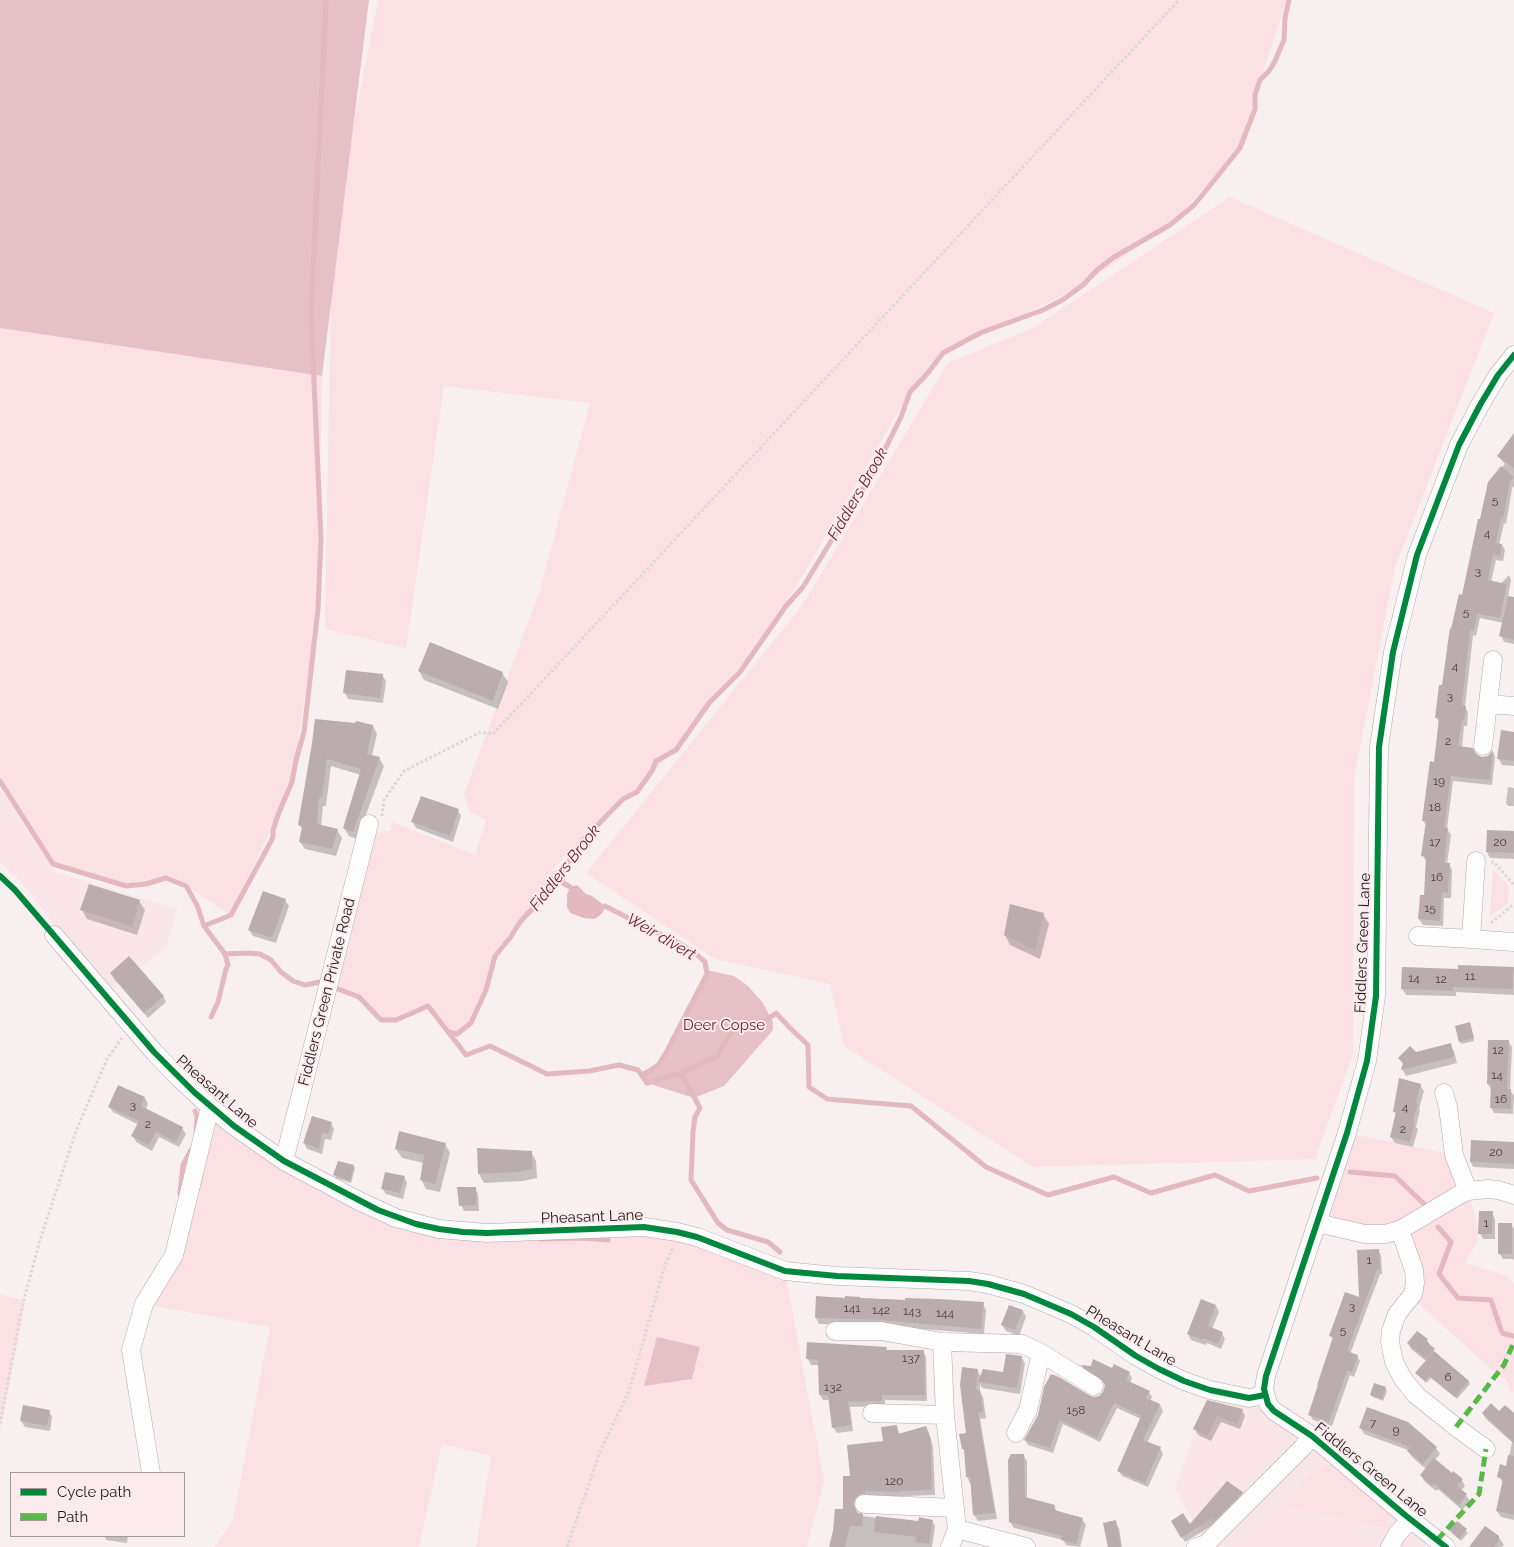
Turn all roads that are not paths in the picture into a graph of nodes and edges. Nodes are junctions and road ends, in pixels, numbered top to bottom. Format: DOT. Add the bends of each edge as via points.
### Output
graph roads {
  1 [pos="1514,355"];
  2 [pos="1493,660"];
  3 [pos="1488,704"];
  4 [pos="1514,706"];
  5 [pos="1483,746"];
  6 [pos="369,824"];
  7 [pos="1476,861"];
  8 [pos="54,935"];
  9 [pos="1418,936"];
  10 [pos="1471,939"];
  11 [pos="1514,942"];
  12 [pos="1452,1103"];
  13 [pos="210,1107"];
  14 [pos="284,1161"];
  15 [pos="1468,1191"];
  16 [pos="1514,1195"];
  17 [pos="1317,1223"];
  18 [pos="1400,1230"];
  19 [pos="835,1331"];
  20 [pos="942,1342"];
  21 [pos="1042,1353"];
  22 [pos="1094,1386"];
  23 [pos="1265,1395"];
  24 [pos="872,1413"];
  25 [pos="945,1415"];
  26 [pos="1016,1433"];
  27 [pos="1312,1436"];
  28 [pos="1486,1449"];
  29 [pos="151,1472"];
  30 [pos="864,1504"];
  31 [pos="955,1508"];
  32 [pos="1411,1519"];
  33 [pos="957,1529"];
  34 [pos="1203,1546"];
  35 [pos="950,1547"];
  36 [pos="1026,1547"];
  37 [pos="1390,1547"];
  38 [pos="1446,1547"];
  1 -- 17 [label="street, Fiddlers Green Lane" via="1498,375 1459,445 1418,555 1393,652 1378,747 1376,996 1367,1061"];
  2 -- 3 [label="street"];
  3 -- 4 [label="street"];
  3 -- 5 [label="street"];
  6 -- 14 [label="street, Fiddlers Green Private Road"];
  7 -- 10 [label="street"];
  8 -- 13 [label="street, Pheasant Lane" via="131,1026"];
  9 -- 10 [label="street"];
  10 -- 11 [label="street"];
  12 -- 15 [label="street" via="1454,1155"];
  13 -- 14 [label="street, Pheasant Lane"];
  13 -- 29 [label="street" via="174,1255 144,1304 131,1350"];
  14 -- 23 [label="street, Pheasant Lane" via="378,1210 439,1229 487,1233 644,1227 697,1237 785,1271 969,1281 1006,1289 1071,1314 1159,1370 1184,1381 1249,1398"];
  15 -- 16 [label="street" via="1488,1189"];
  15 -- 18 [label="street"];
  17 -- 18 [label="street" via="1375,1235"];
  17 -- 23 [label="street, Fiddlers Green Lane" via="1266,1376"];
  18 -- 28 [label="street" via="1414,1270 1415,1283 1413,1294 1393,1322 1390,1342 1394,1362 1416,1395"];
  19 -- 20 [label="street" via="881,1331"];
  20 -- 21 [label="street" via="1022,1344"];
  20 -- 25 [label="street"];
  21 -- 22 [label="street"];
  21 -- 26 [label="street" via="1028,1410"];
  23 -- 27 [label="street, Fiddlers Green Lane" via="1274,1411"];
  24 -- 25 [label="street"];
  25 -- 31 [label="street"];
  27 -- 32 [label="street, Fiddlers Green Lane"];
  27 -- 34 [label="street"];
  30 -- 31 [label="street"];
  31 -- 33 [label="street"];
  32 -- 37 [label="street"];
  32 -- 38 [label="street, Fiddlers Green Lane"];
  33 -- 35 [label="street"];
  33 -- 36 [label="street"];
}
